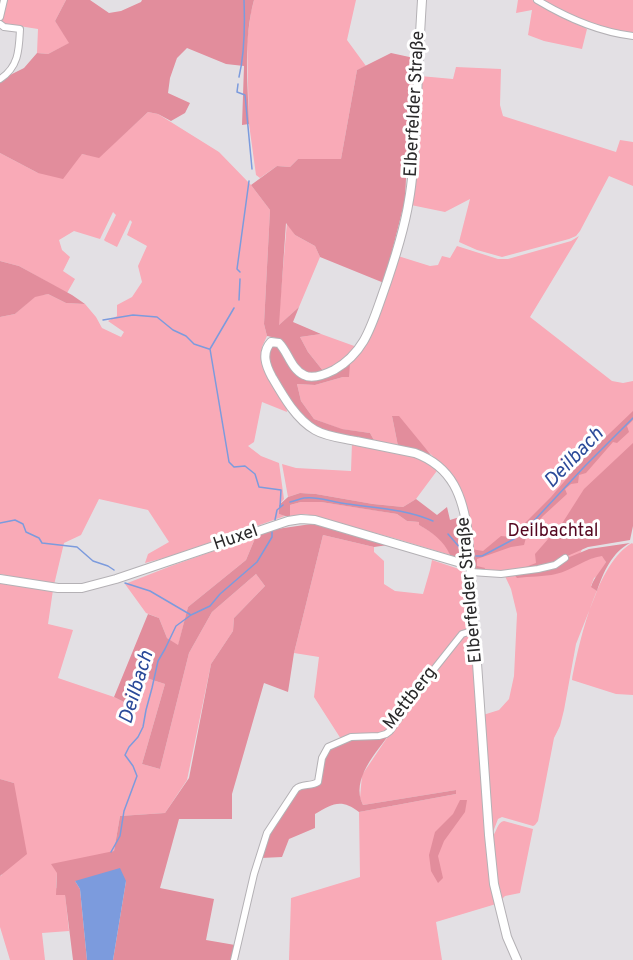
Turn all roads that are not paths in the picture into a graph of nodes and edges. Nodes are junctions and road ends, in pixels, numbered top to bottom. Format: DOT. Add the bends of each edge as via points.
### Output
graph roads {
  1 [pos="4,0"];
  2 [pos="422,0"];
  3 [pos="537,0"];
  4 [pos="0,17"];
  5 [pos="0,24"];
  6 [pos="633,36"];
  7 [pos="0,79"];
  8 [pos="565,558"];
  9 [pos="471,569"];
  10 [pos="0,579"];
  11 [pos="475,630"];
  12 [pos="234,960"];
  13 [pos="517,960"];
  1 -- 4 [label="street"];
  2 -- 9 [label="main road, Elberfelder Straße" via="409,201 386,284 363,344 341,366 323,375 303,375 279,342 267,346 265,359 290,405 316,430 415,453 447,473 462,503"];
  3 -- 6 [label="street" via="576,21"];
  5 -- 7 [label="street" via="20,29 19,54"];
  8 -- 9 [label="street" via="555,565 501,574"];
  9 -- 10 [label="main road, Huxel" via="302,519 82,588"];
  9 -- 11 [label="main road, Elberfelder Straße"];
  11 -- 12 [label="street, Mettberg" via="462,634 390,731 379,736 351,737 328,747 318,782 298,786 267,833"];
  11 -- 13 [label="main road, Elberfelder Straße" via="494,884"];
}
